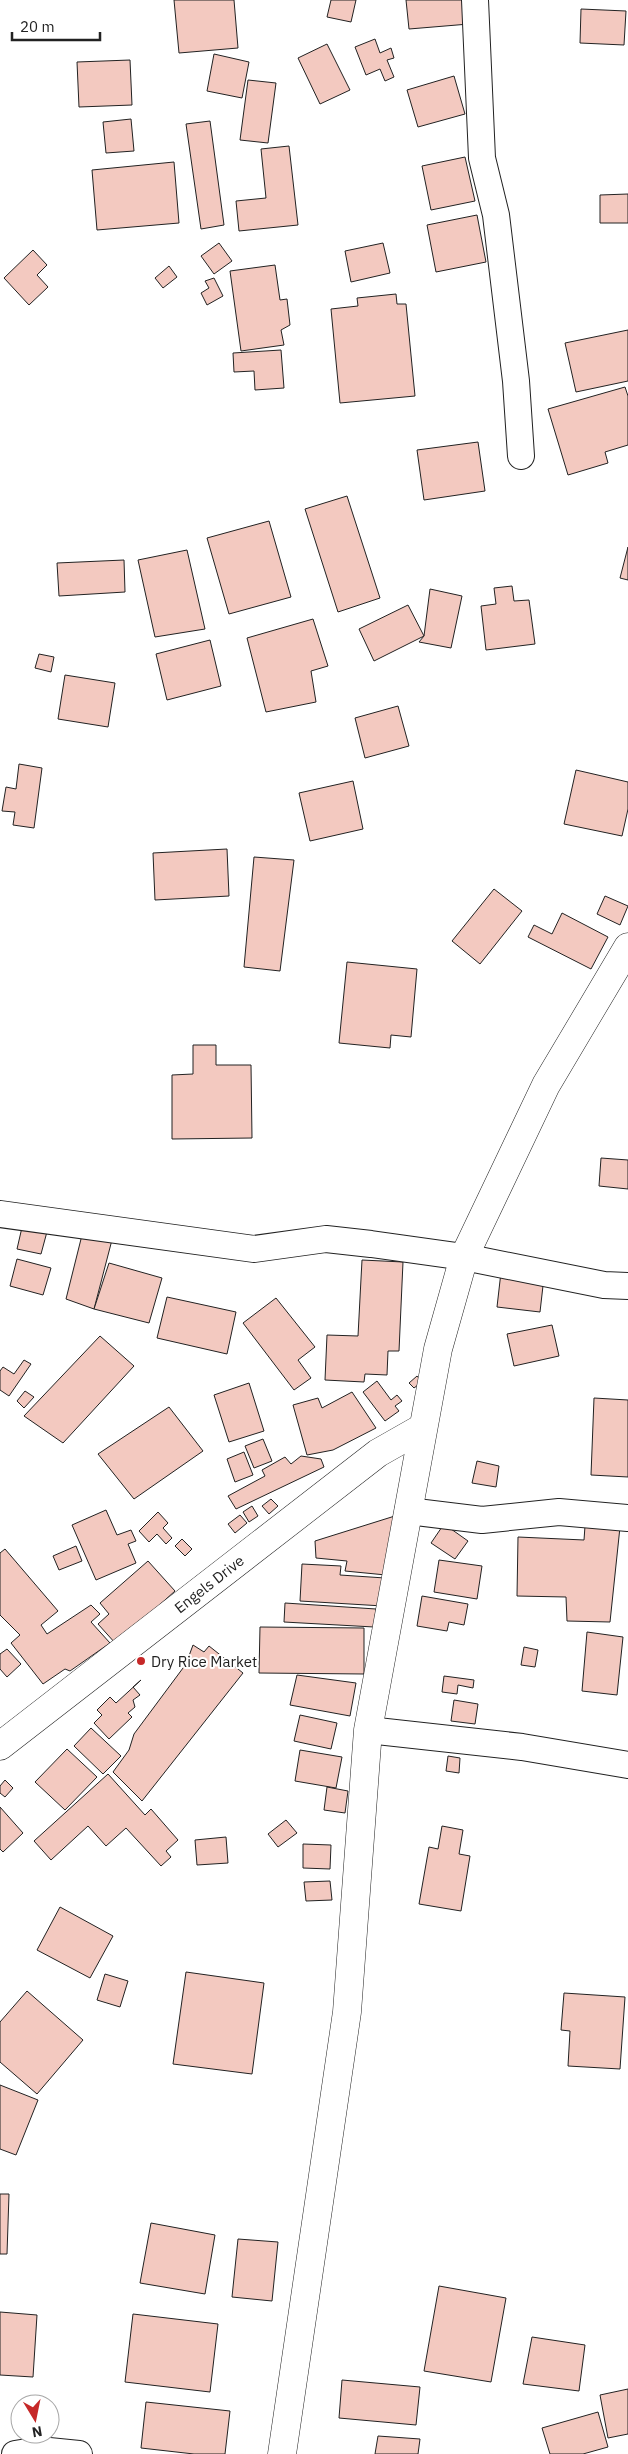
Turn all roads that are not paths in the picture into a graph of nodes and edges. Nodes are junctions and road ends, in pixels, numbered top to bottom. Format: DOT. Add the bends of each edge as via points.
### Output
graph roads {
  1 [pos="475,0"];
  2 [pos="521,456"];
  3 [pos="628,947"];
  4 [pos="0,1214"];
  5 [pos="464,1257"];
  6 [pos="628,1286"];
  7 [pos="422,1428"];
  8 [pos="408,1511"];
  9 [pos="628,1518"];
  10 [pos="368,1730"];
  11 [pos="0,1746"];
  12 [pos="628,1765"];
  13 [pos="15,2454"];
  14 [pos="80,2454"];
  15 [pos="282,2454"];
  1 -- 2 [label="street" via="482,158 496,215 516,380"];
  3 -- 5 [label="main road" via="546,1084"];
  4 -- 5 [label="street" via="254,1249 326,1238"];
  5 -- 6 [label="street" via="568,1279"];
  5 -- 7 [label="main road" via="438,1349"];
  7 -- 8 [label="main road"];
  7 -- 11 [label="main road, Engels Drive" via="378,1453"];
  8 -- 9 [label="street" via="482,1520 559,1512"];
  8 -- 10 [label="main road"];
  10 -- 12 [label="street" via="522,1747"];
  10 -- 15 [label="main road" via="348,2012"];
  13 -- 14 [label="street" via="39,2450"];
}
